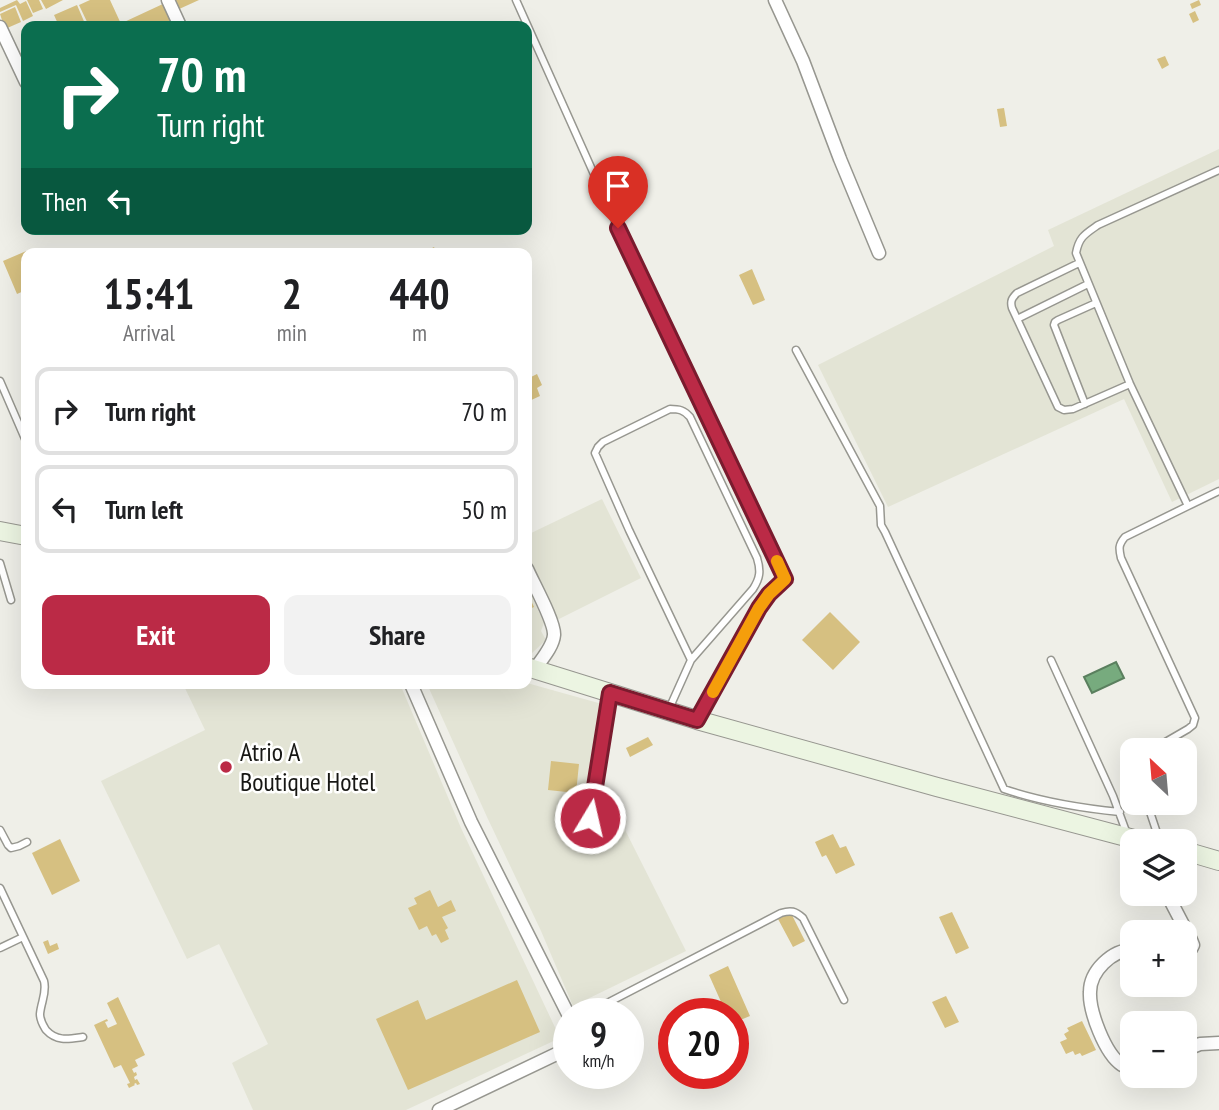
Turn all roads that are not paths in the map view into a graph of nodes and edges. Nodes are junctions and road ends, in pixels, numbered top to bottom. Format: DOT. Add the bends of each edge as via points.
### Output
graph roads {
  1 [pos="168,0"];
  2 [pos="516,0"];
  3 [pos="775,0"];
  4 [pos="178,21"];
  5 [pos="525,21"];
  6 [pos="0,27"];
  7 [pos="532,36"];
  8 [pos="21,71"];
  9 [pos="1219,170"];
  10 [pos="879,253"];
  11 [pos="1079,262"];
  12 [pos="1088,284"];
  13 [pos="1096,303"];
  14 [pos="1017,319"];
  15 [pos="796,350"];
  16 [pos="0,381"];
  17 [pos="1130,384"];
  18 [pos="1085,404"];
  19 [pos="21,429"];
  20 [pos="1219,491"];
  21 [pos="1188,506"];
  22 [pos="0,531"];
  23 [pos="21,535"];
  24 [pos="0,563"];
  25 [pos="532,580"];
  26 [pos="11,600"];
  27 [pos="691,660"];
  28 [pos="1051,660"];
  29 [pos="532,667"];
  30 [pos="532,668"];
  31 [pos="413,689"];
  32 [pos="610,693"];
  33 [pos="668,711"];
  34 [pos="697,720"];
  35 [pos="1172,738"];
  36 [pos="1120,812"];
  37 [pos="590,818"];
  38 [pos="0,830"];
  39 [pos="1120,835"];
  40 [pos="27,842"];
  41 [pos="1197,855"];
  42 [pos="1219,861"];
  43 [pos="0,888"];
  44 [pos="23,937"];
  45 [pos="0,948"];
  46 [pos="1120,952"];
  47 [pos="560,998"];
  48 [pos="617,998"];
  49 [pos="844,1000"];
  50 [pos="83,1037"];
  51 [pos="1219,1043"];
  52 [pos="1197,1045"];
  53 [pos="553,1056"];
  54 [pos="1120,1063"];
  55 [pos="439,1110"];
  1 -- 4 [label="street"];
  2 -- 5 [label="lane"];
  3 -- 10 [label="street"];
  6 -- 8 [label="street"];
  7 -- 34 [label="lane" via="641,279 785,579 759,608"];
  9 -- 11 [label="lane" via="1084,234 1076,253"];
  11 -- 12 [label="lane"];
  11 -- 14 [label="lane" via="1017,293 1010,302"];
  12 -- 13 [label="lane"];
  12 -- 14 [label="lane"];
  13 -- 17 [label="lane"];
  13 -- 18 [label="lane" via="1054,325"];
  14 -- 18 [label="lane" via="1058,407 1064,410"];
  15 -- 36 [label="lane" via="880,506 881,525 1004,789 1075,807"];
  16 -- 19 [label="lane"];
  17 -- 18 [label="lane"];
  17 -- 21 [label="lane"];
  20 -- 21 [label="lane"];
  21 -- 35 [label="lane" via="1125,537 1119,548 1195,718 1193,725"];
  22 -- 23 [label="main road"];
  24 -- 26 [label="lane"];
  25 -- 29 [label="street" via="554,636"];
  27 -- 27 [label="lane" via="752,589 760,569 690,418 670,409 603,442 595,453"];
  27 -- 33 [label="lane"];
  28 -- 36 [label="lane"];
  30 -- 32 [label="main road"];
  31 -- 47 [label="street" via="471,822"];
  32 -- 33 [label="main road"];
  32 -- 37 [label="lane"];
  33 -- 34 [label="main road"];
  34 -- 39 [label="main road"];
  38 -- 40 [label="lane" via="11,848"];
  41 -- 42 [label="main road"];
  43 -- 44 [label="lane"];
  44 -- 45 [label="lane"];
  44 -- 50 [label="lane" via="46,986 40,1018 44,1028 60,1039"];
  46 -- 54 [label="street" via="1095,974 1090,988 1092,1009 1107,1047"];
  48 -- 49 [label="lane" via="790,910 803,918"];
  51 -- 52 [label="street"];
  53 -- 55 [label="street"];
}
